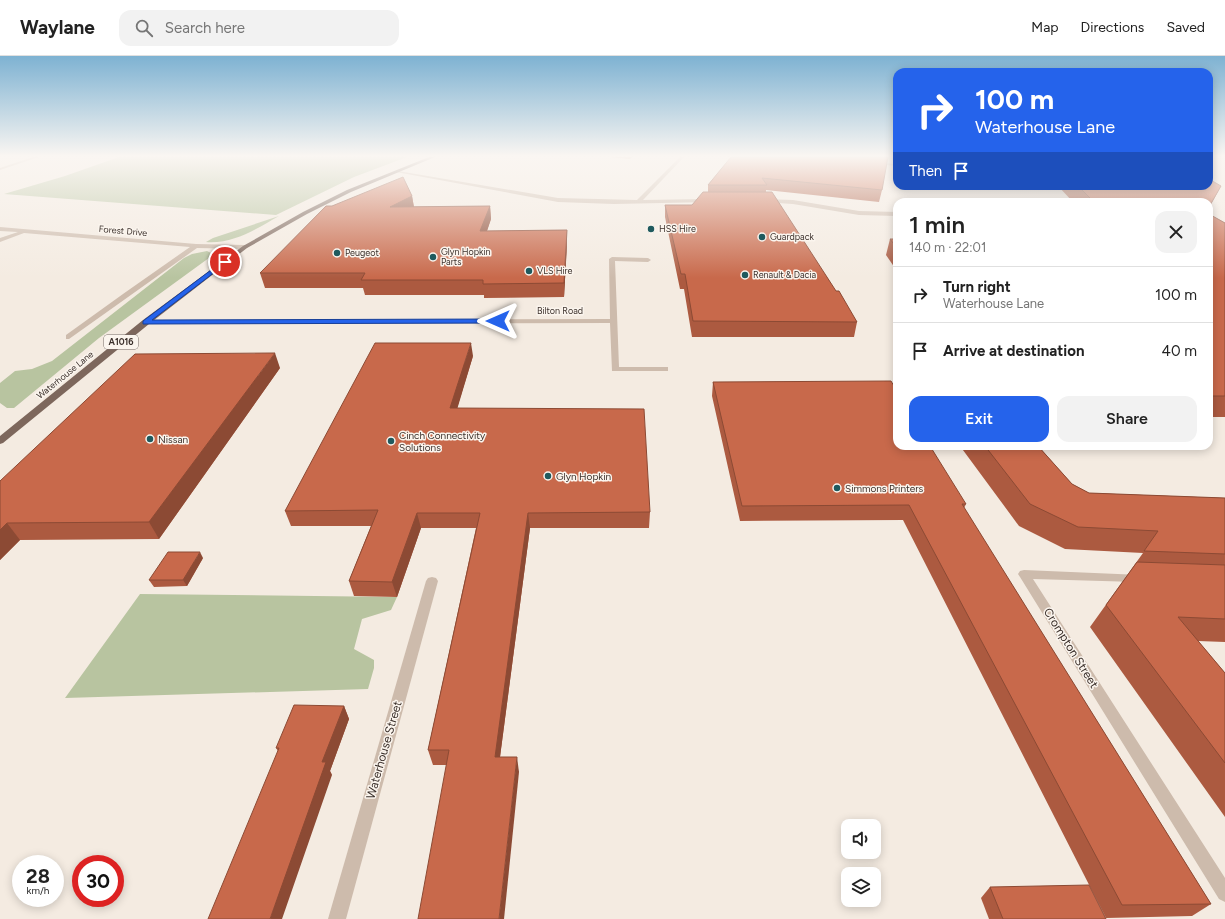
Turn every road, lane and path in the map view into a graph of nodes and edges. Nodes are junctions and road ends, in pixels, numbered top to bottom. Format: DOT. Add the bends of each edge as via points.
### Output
graph roads {
  1 [pos="336,197"];
  2 [pos="533,197"];
  3 [pos="643,197"];
  4 [pos="716,200"];
  5 [pos="755,200"];
  6 [pos="638,202"];
  7 [pos="893,214"];
  8 [pos="0,229"];
  9 [pos="23,232"];
  10 [pos="0,240"];
  11 [pos="196,246"];
  12 [pos="245,248"];
  13 [pos="648,260"];
  14 [pos="613,321"];
  15 [pos="146,322"];
  16 [pos="69,337"];
  17 [pos="665,369"];
  18 [pos="0,441"];
  19 [pos="1147,579"];
  20 [pos="432,581"];
  21 [pos="1225,893"];
  22 [pos="337,919"];
  1 -- 12 [label="main road, Waterhouse Lane / A1016" via="305,212"];
  2 -- 6 [label="street" via="584,202"];
  3 -- 6 [label="street"];
  4 -- 6 [label="street"];
  5 -- 7 [label="street" via="793,202 860,213"];
  8 -- 9 [label="street, Forest Drive"];
  9 -- 10 [label="street"];
  9 -- 11 [label="street, Forest Drive"];
  11 -- 12 [label="street, Forest Drive"];
  11 -- 16 [label="street"];
  12 -- 15 [label="main road, Waterhouse Lane / A1016"];
  13 -- 14 [label="street" via="612,259"];
  14 -- 15 [label="street, Bilton Road"];
  14 -- 17 [label="street" via="615,369"];
  15 -- 18 [label="main road, Waterhouse Lane / A1016"];
  19 -- 21 [label="street, Crompton Street" via="1024,574"];
  20 -- 22 [label="street, Waterhouse Street"];
}
